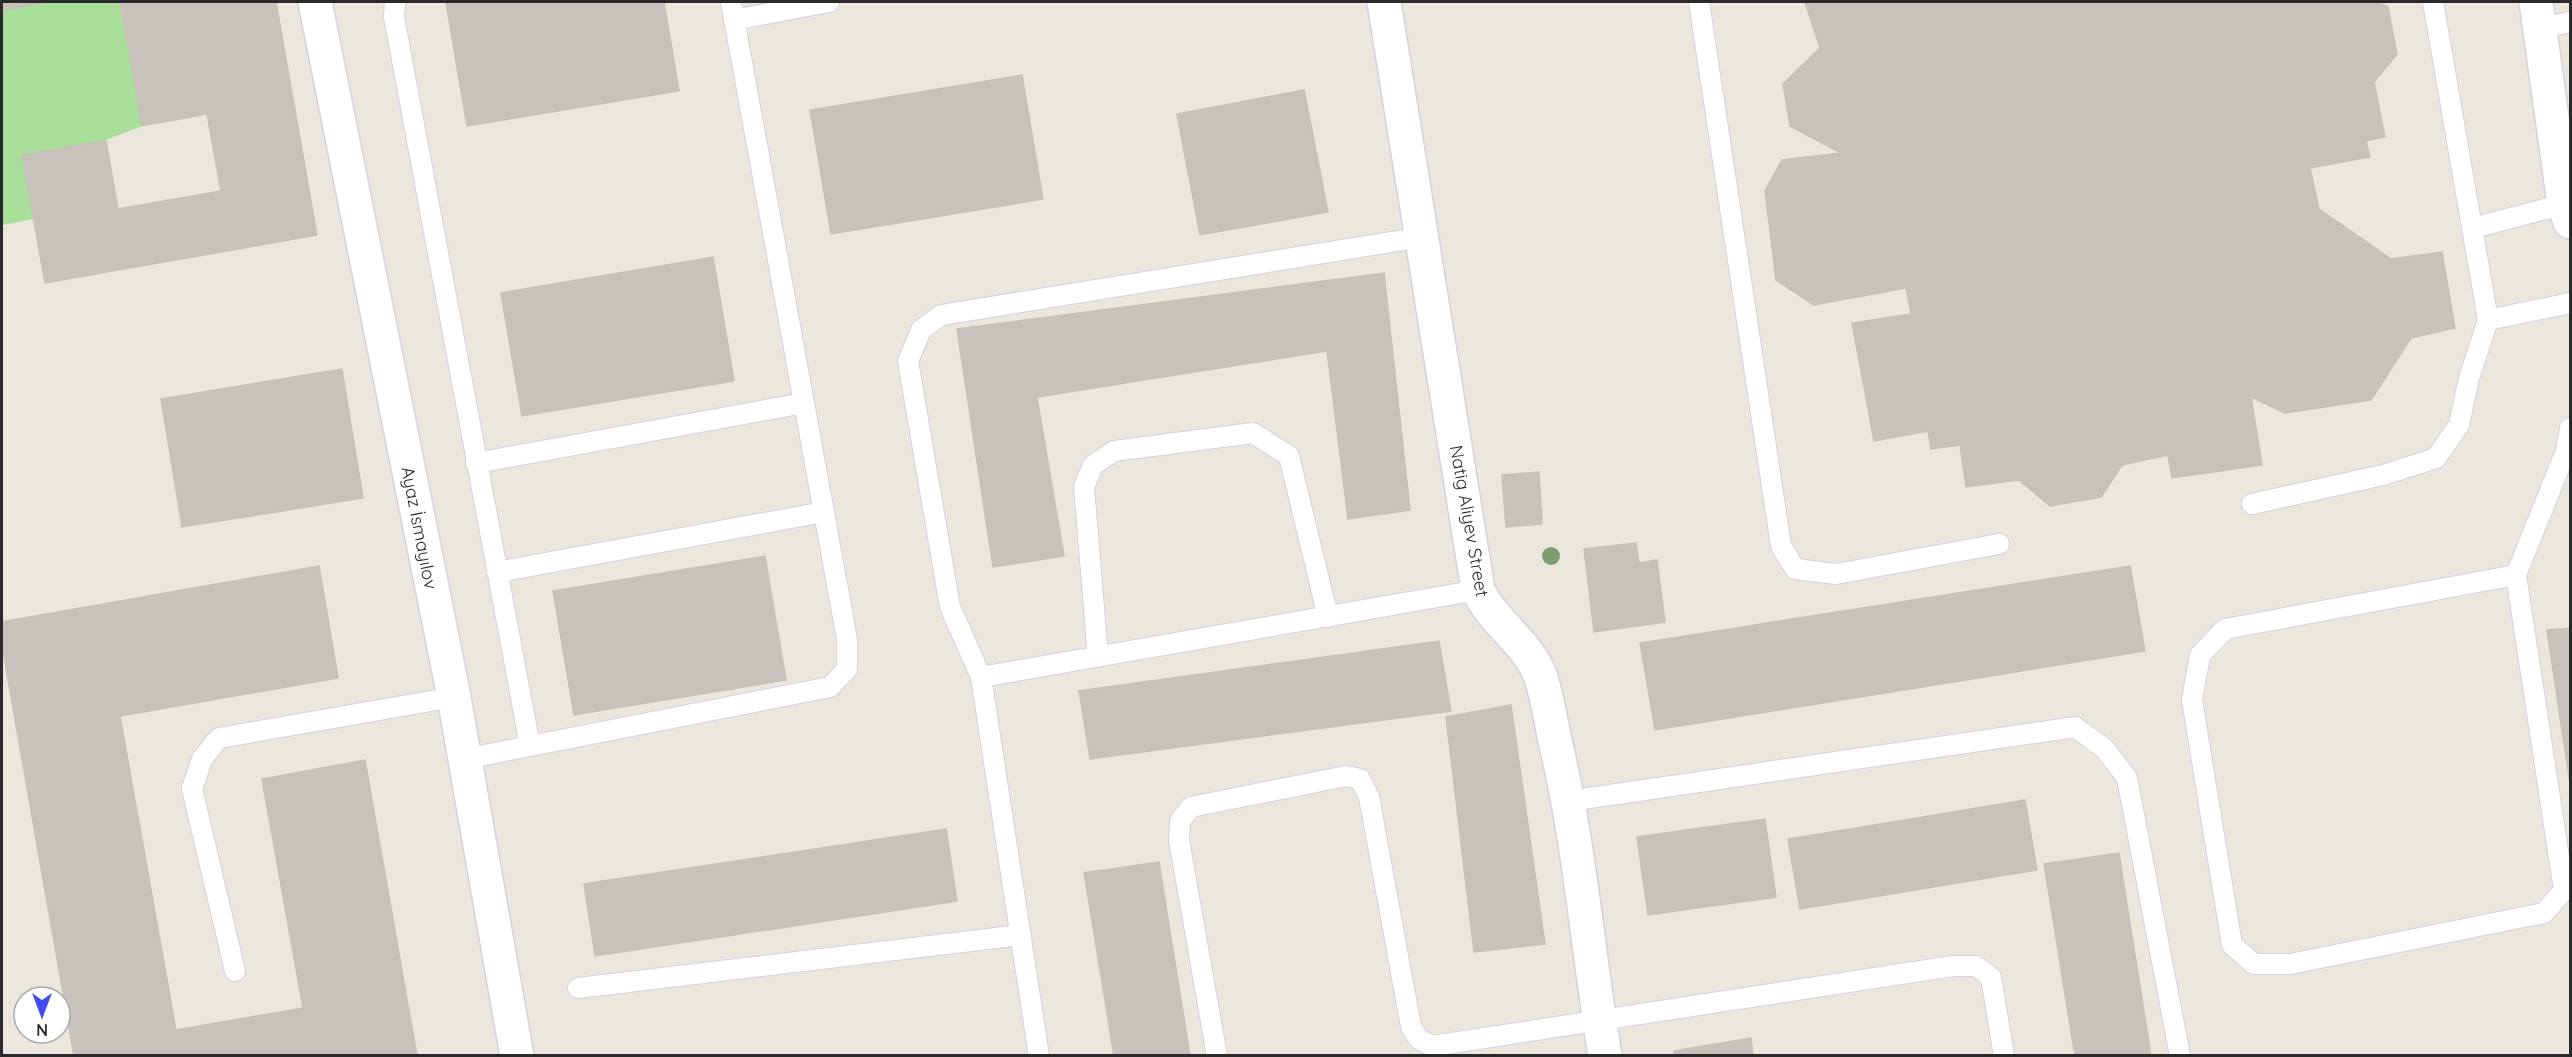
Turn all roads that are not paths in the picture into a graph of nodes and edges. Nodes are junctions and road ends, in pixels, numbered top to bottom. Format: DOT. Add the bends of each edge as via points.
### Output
graph roads {
  1 [pos="315,2"];
  2 [pos="395,2"];
  3 [pos="829,2"];
  4 [pos="1384,2"];
  5 [pos="1699,2"];
  6 [pos="2433,2"];
  7 [pos="733,11"];
  8 [pos="2549,17"];
  9 [pos="2568,213"];
  10 [pos="2472,228"];
  11 [pos="1422,237"];
  12 [pos="2571,303"];
  13 [pos="2488,320"];
  14 [pos="804,403"];
  15 [pos="2571,428"];
  16 [pos="476,463"];
  17 [pos="2253,504"];
  18 [pos="824,512"];
  19 [pos="1999,544"];
  20 [pos="497,572"];
  21 [pos="2516,574"];
  22 [pos="1478,590"];
  23 [pos="1328,617"];
  24 [pos="1098,657"];
  25 [pos="981,677"];
  26 [pos="454,697"];
  27 [pos="530,746"];
  28 [pos="464,759"];
  29 [pos="1569,801"];
  30 [pos="1021,935"];
  31 [pos="235,971"];
  32 [pos="578,988"];
  33 [pos="1599,1020"];
  34 [pos="517,1056"];
  35 [pos="1039,1056"];
  36 [pos="1217,1056"];
  37 [pos="1605,1056"];
  38 [pos="2004,1056"];
  39 [pos="2180,1056"];
  1 -- 26 [label="street, Ayaz İsmayılov"];
  2 -- 16 [label="lane" via="394,17"];
  3 -- 7 [label="lane"];
  4 -- 11 [label="street, Natig Aliyev Street"];
  5 -- 19 [label="lane" via="1781,546 1795,569 1836,574"];
  6 -- 10 [label="lane"];
  7 -- 14 [label="lane"];
  8 -- 9 [label="street"];
  9 -- 10 [label="lane"];
  10 -- 13 [label="lane"];
  11 -- 22 [label="street, Natig Aliyev Street"];
  11 -- 25 [label="lane" via="940,315 921,330 908,361 950,607"];
  12 -- 13 [label="lane"];
  13 -- 17 [label="lane" via="2458,425 2436,458 2383,475"];
  14 -- 16 [label="lane"];
  14 -- 18 [label="lane"];
  15 -- 21 [label="lane" via="2566,451"];
  16 -- 20 [label="lane"];
  18 -- 20 [label="lane"];
  18 -- 27 [label="lane" via="847,639 847,669 830,687"];
  20 -- 27 [label="lane"];
  21 -- 21 [label="lane" via="2224,629 2200,656 2192,700 2232,945 2254,964 2290,964 2544,913 2565,890"];
  22 -- 23 [label="lane"];
  22 -- 29 [label="street, Natig Aliyev Street" via="1486,608 1532,657 1541,679"];
  23 -- 24 [label="lane"];
  23 -- 24 [label="lane" via="1289,456 1253,433 1114,451 1093,465 1084,487"];
  24 -- 25 [label="lane"];
  25 -- 30 [label="lane"];
  26 -- 28 [label="street, Ayaz İsmayılov"];
  26 -- 31 [label="lane" via="219,738 202,759 192,789"];
  27 -- 28 [label="lane"];
  28 -- 34 [label="street, Ayaz İsmayılov"];
  29 -- 33 [label="street, Natig Aliyev Street"];
  29 -- 39 [label="lane" via="2075,727 2105,749 2127,778"];
  30 -- 32 [label="lane"];
  30 -- 35 [label="lane"];
  33 -- 36 [label="lane" via="1432,1046 1419,1039 1411,1027 1369,797 1360,779 1346,776 1191,807 1180,821 1179,840"];
  33 -- 37 [label="street, Natig Aliyev Street"];
  33 -- 38 [label="lane" via="1953,966 1976,966 1991,977"];
}
